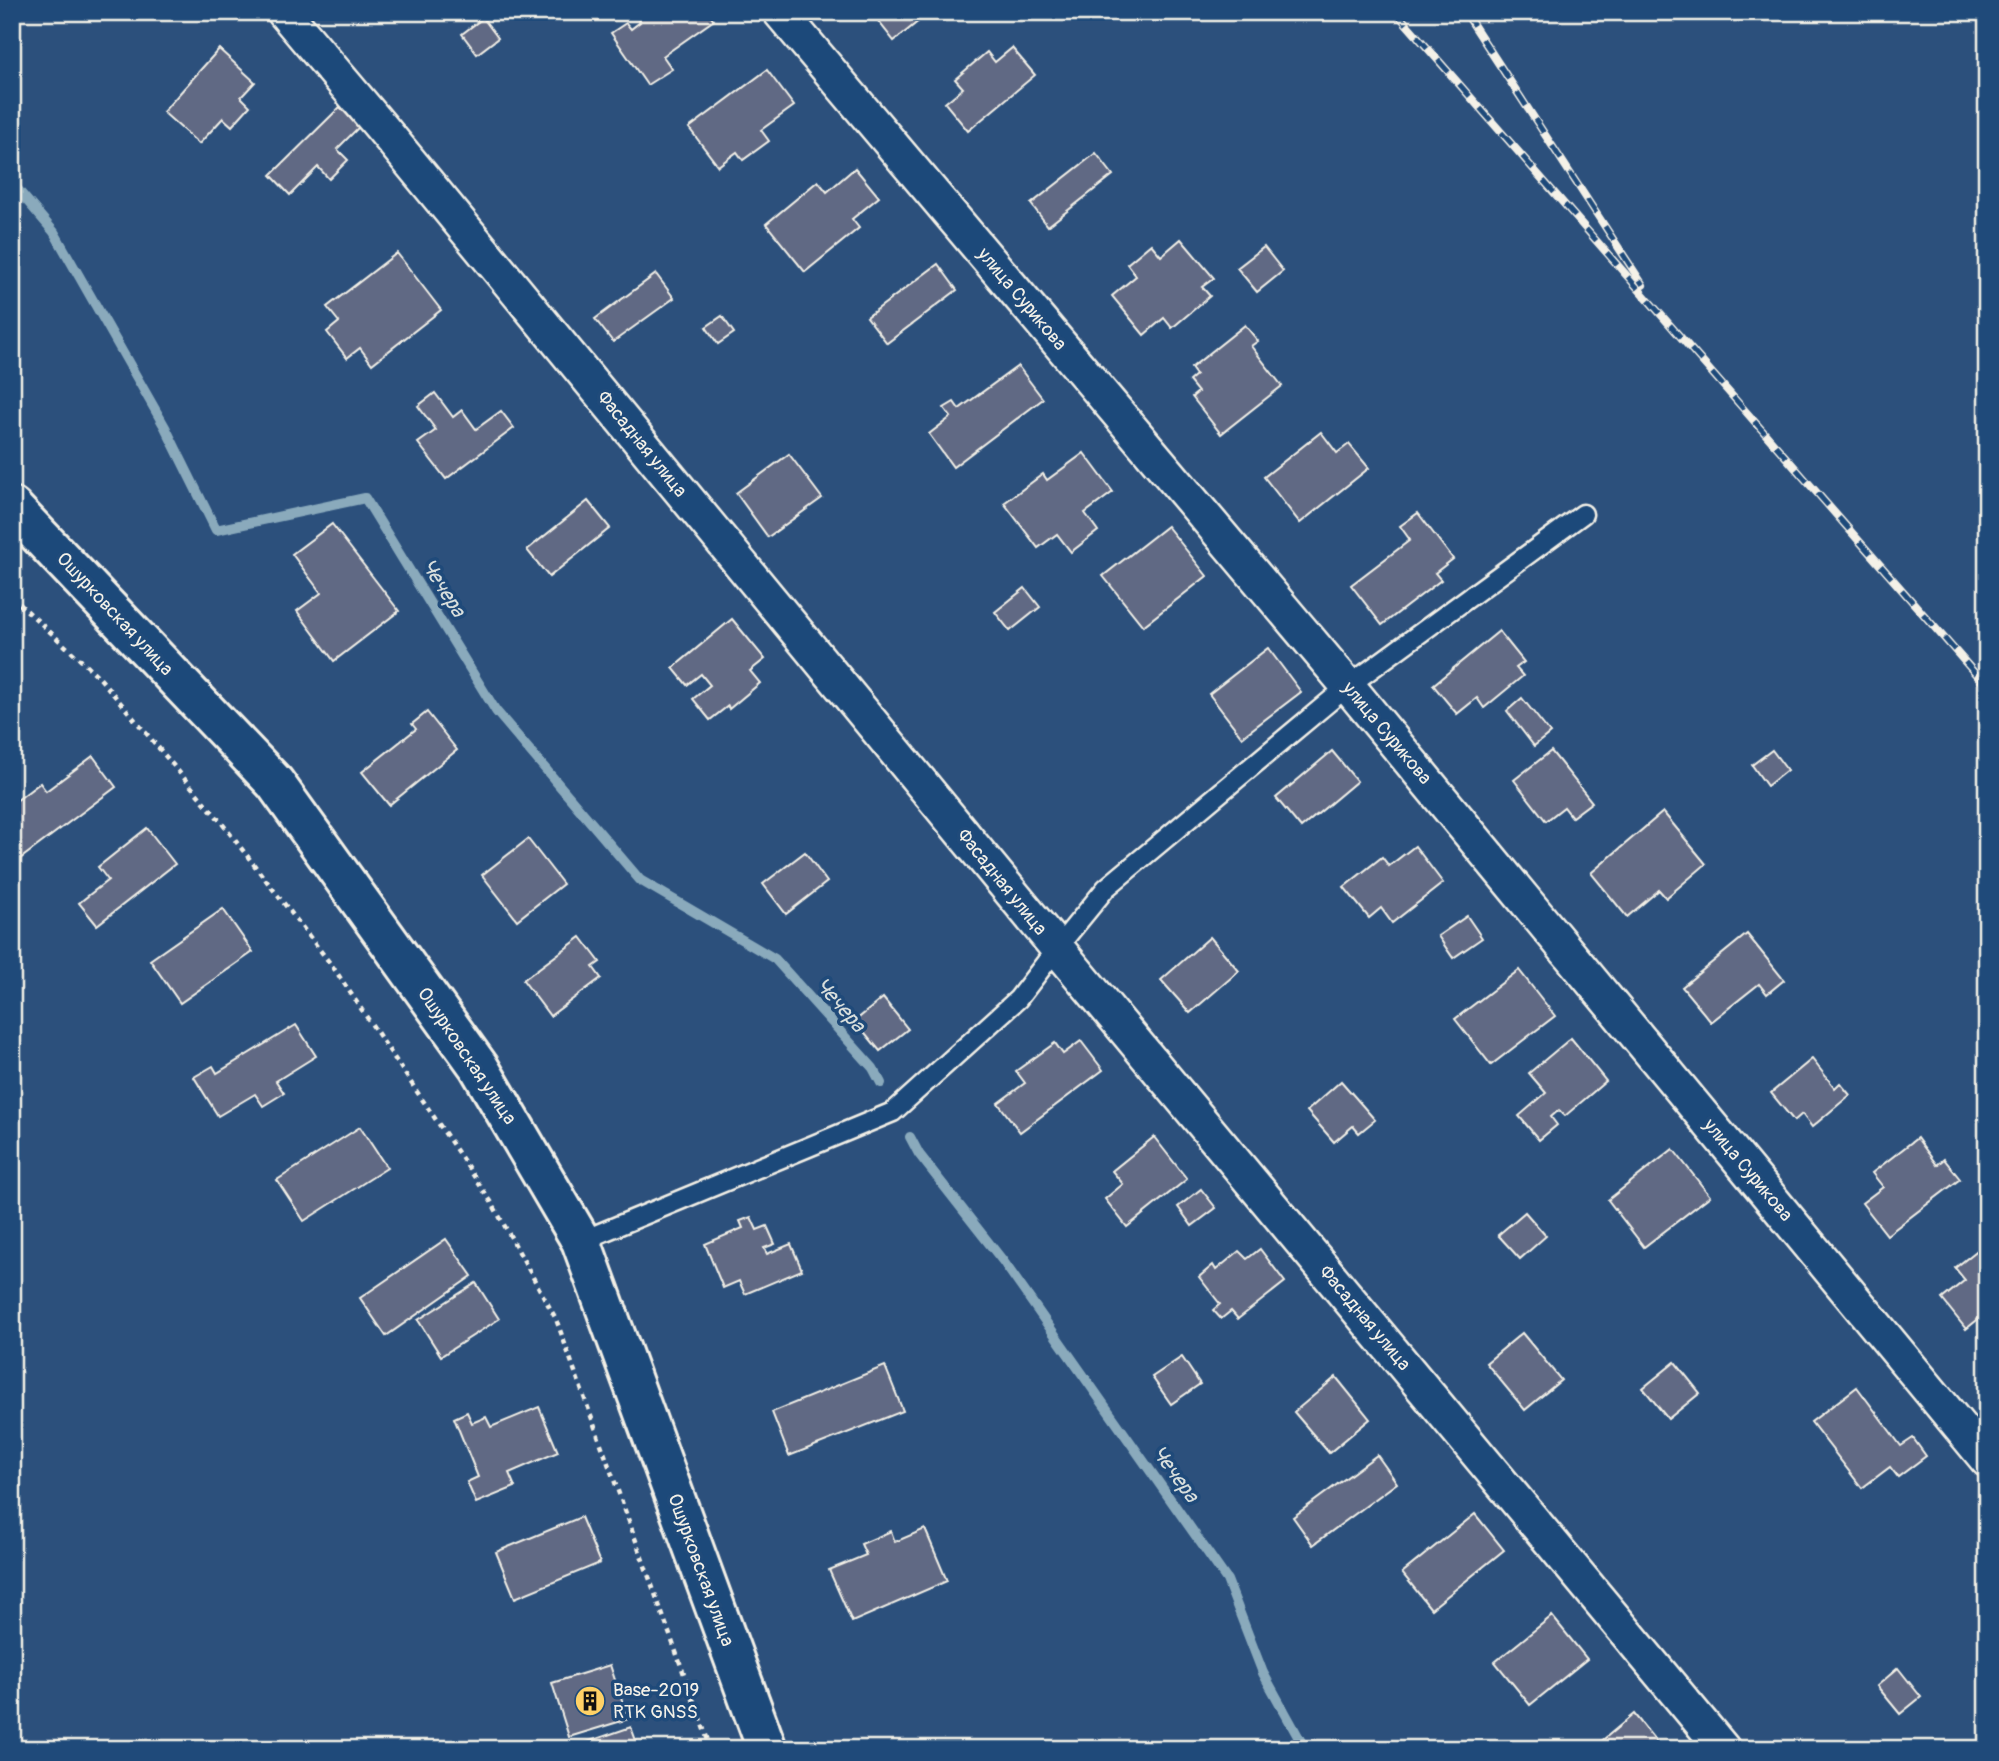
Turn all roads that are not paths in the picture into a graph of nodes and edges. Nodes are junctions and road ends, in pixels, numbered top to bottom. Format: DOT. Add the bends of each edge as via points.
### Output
graph roads {
  1 [pos="284,12"];
  2 [pos="780,12"];
  3 [pos="12,507"];
  4 [pos="1583,514"];
  5 [pos="1348,686"];
  6 [pos="1056,947"];
  7 [pos="581,1241"];
  8 [pos="1987,1460"];
  9 [pos="767,1749"];
  10 [pos="1723,1749"];
  1 -- 6 [label="street, Фасадная улица"];
  2 -- 5 [label="street, улица Сурикова"];
  3 -- 7 [label="street, Ошурковская улица" via="275,783 479,1067"];
  4 -- 5 [label="lane"];
  5 -- 6 [label="lane" via="1106,888"];
  5 -- 8 [label="street, улица Сурикова"];
  6 -- 7 [label="lane" via="1018,999 893,1112"];
  6 -- 10 [label="street, Фасадная улица"];
  7 -- 9 [label="street, Ошурковская улица"];
}
